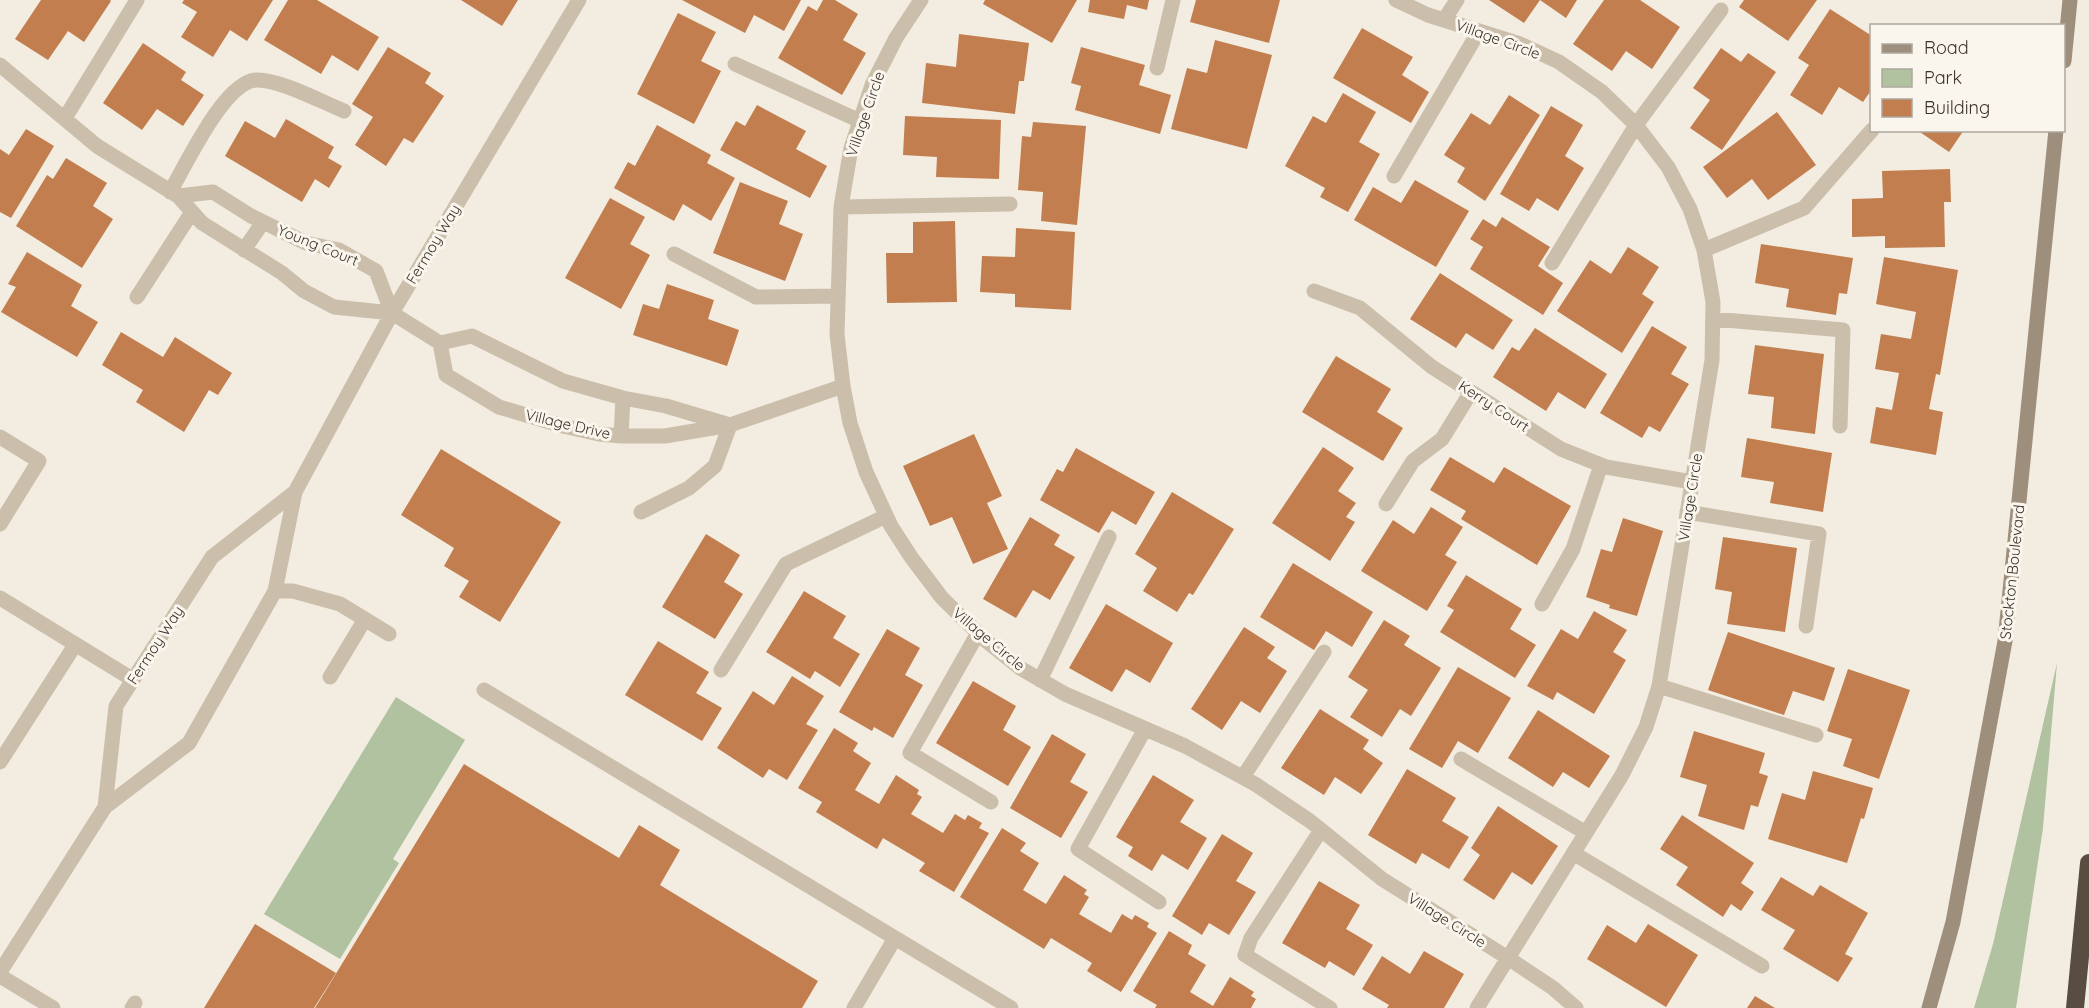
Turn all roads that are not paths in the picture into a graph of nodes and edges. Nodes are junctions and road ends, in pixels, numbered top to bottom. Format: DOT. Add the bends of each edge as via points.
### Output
graph roads {
  1 [pos="137,0"];
  2 [pos="579,0"];
  3 [pos="921,0"];
  4 [pos="1173,0"];
  5 [pos="1396,0"];
  6 [pos="1457,0"];
  7 [pos="2070,0"];
  8 [pos="1721,10"];
  9 [pos="1444,20"];
  10 [pos="1479,31"];
  11 [pos="2065,51"];
  12 [pos="735,64"];
  13 [pos="1158,68"];
  14 [pos="2,71"];
  15 [pos="344,111"];
  16 [pos="65,118"];
  17 [pos="860,121"];
  18 [pos="1636,125"];
  19 [pos="1870,132"];
  20 [pos="2056,132"];
  21 [pos="1394,176"];
  22 [pos="174,194"];
  23 [pos="1010,204"];
  24 [pos="841,207"];
  25 [pos="192,212"];
  26 [pos="263,222"];
  27 [pos="244,250"];
  28 [pos="1704,250"];
  29 [pos="674,254"];
  30 [pos="1552,263"];
  31 [pos="1314,291"];
  32 [pos="838,296"];
  33 [pos="137,297"];
  34 [pos="392,313"];
  35 [pos="1713,319"];
  36 [pos="440,343"];
  37 [pos="843,386"];
  38 [pos="1471,392"];
  39 [pos="623,398"];
  40 [pos="730,425"];
  41 [pos="1840,426"];
  42 [pos="621,436"];
  43 [pos="0,437"];
  44 [pos="1601,465"];
  45 [pos="1692,482"];
  46 [pos="296,492"];
  47 [pos="1386,504"];
  48 [pos="641,512"];
  49 [pos="1687,512"];
  50 [pos="886,516"];
  51 [pos="0,524"];
  52 [pos="1109,537"];
  53 [pos="275,591"];
  54 [pos="0,598"];
  55 [pos="1542,604"];
  56 [pos="365,619"];
  57 [pos="1806,626"];
  58 [pos="978,633"];
  59 [pos="389,634"];
  60 [pos="75,645"];
  61 [pos="1324,652"];
  62 [pos="721,670"];
  63 [pos="330,678"];
  64 [pos="132,679"];
  65 [pos="1040,680"];
  66 [pos="1659,686"];
  67 [pos="484,690"];
  68 [pos="1145,729"];
  69 [pos="1816,735"];
  70 [pos="1461,759"];
  71 [pos="0,762"];
  72 [pos="1243,777"];
  73 [pos="991,802"];
  74 [pos="105,807"];
  75 [pos="1322,830"];
  76 [pos="1586,833"];
  77 [pos="1573,853"];
  78 [pos="2089,863"];
  79 [pos="1158,902"];
  80 [pos="2083,920"];
  81 [pos="895,938"];
  82 [pos="1508,958"];
  83 [pos="1762,966"];
  84 [pos="0,974"];
  85 [pos="53,1008"];
  86 [pos="854,1008"];
  87 [pos="1011,1008"];
  88 [pos="1330,1008"];
  89 [pos="1477,1008"];
  90 [pos="1576,1008"];
  91 [pos="1929,1008"];
  92 [pos="2062,1008"];
  93 [pos="2075,1008"];
  1 -- 16 [label="street"];
  2 -- 34 [label="street, Fermoy Way"];
  3 -- 17 [label="street, Village Circle" via="872,85"];
  4 -- 13 [label="street"];
  5 -- 9 [label="street, Village Circle"];
  6 -- 9 [label="street"];
  7 -- 11 [label="street"];
  8 -- 18 [label="street"];
  9 -- 10 [label="street, Village Circle"];
  10 -- 18 [label="street, Village Circle" via="1558,62 1602,92"];
  10 -- 21 [label="street"];
  12 -- 17 [label="street"];
  14 -- 16 [label="street"];
  15 -- 22 [label="street" via="277,84 255,80 234,90 217,110"];
  16 -- 22 [label="street" via="97,146"];
  17 -- 24 [label="street, Village Circle"];
  18 -- 28 [label="street, Village Circle" via="1668,167 1690,209"];
  18 -- 30 [label="street"];
  19 -- 28 [label="street" via="1804,208"];
  20 -- 91 [label="street, Stockton Boulevard" via="2005,641 1953,922"];
  22 -- 25 [label="street"];
  22 -- 26 [label="street, Young Court" via="213,192"];
  23 -- 24 [label="street"];
  24 -- 32 [label="street, Village Circle"];
  25 -- 27 [label="street"];
  25 -- 33 [label="street"];
  26 -- 27 [label="street, Young Court"];
  26 -- 34 [label="street, Young Court" via="306,243 339,250 376,271"];
  27 -- 34 [label="street" via="334,307"];
  28 -- 35 [label="street, Village Circle"];
  29 -- 32 [label="street" via="756,297"];
  31 -- 38 [label="street, Kerry Court" via="1360,308 1432,367"];
  32 -- 37 [label="street, Village Circle" via="837,334"];
  34 -- 36 [label="street"];
  34 -- 46 [label="street, Fermoy Way"];
  35 -- 41 [label="street" via="1844,330"];
  35 -- 45 [label="street, Village Circle" via="1712,360"];
  36 -- 39 [label="street" via="472,336 563,381"];
  36 -- 42 [label="street, Village Drive" via="446,375 499,407 572,428"];
  37 -- 40 [label="street, Village Drive"];
  37 -- 50 [label="street, Village Circle" via="866,472"];
  38 -- 44 [label="street, Kerry Court" via="1561,449"];
  38 -- 47 [label="street" via="1442,439 1413,461"];
  39 -- 40 [label="street"];
  39 -- 42 [label="street"];
  40 -- 42 [label="street, Village Drive" via="665,436"];
  40 -- 48 [label="street" via="715,466 689,488"];
  43 -- 51 [label="street" via="39,461"];
  44 -- 45 [label="street, Kerry Court"];
  44 -- 55 [label="street" via="1573,549"];
  45 -- 49 [label="street, Village Circle"];
  46 -- 53 [label="street, Fermoy Way"];
  46 -- 64 [label="street, Fermoy Way" via="212,557"];
  49 -- 57 [label="street" via="1819,534"];
  49 -- 66 [label="street, Village Circle"];
  50 -- 58 [label="street, Village Circle" via="942,598"];
  50 -- 62 [label="street" via="786,564"];
  52 -- 65 [label="street"];
  53 -- 56 [label="street" via="293,591 340,604"];
  53 -- 74 [label="street, Fermoy Way" via="189,743"];
  54 -- 60 [label="street"];
  56 -- 59 [label="street"];
  56 -- 63 [label="street"];
  58 -- 65 [label="street, Village Circle"];
  58 -- 73 [label="street" via="910,753"];
  60 -- 64 [label="street"];
  60 -- 71 [label="street"];
  61 -- 72 [label="street"];
  64 -- 74 [label="street, Fermoy Way" via="116,706"];
  65 -- 68 [label="street, Village Circle"];
  66 -- 69 [label="street"];
  66 -- 76 [label="street, Village Circle" via="1646,727"];
  67 -- 81 [label="street"];
  68 -- 72 [label="street, Village Circle"];
  68 -- 79 [label="street" via="1078,849"];
  70 -- 76 [label="street"];
  72 -- 75 [label="street, Village Circle"];
  74 -- 84 [label="street, Fermoy Way"];
  75 -- 82 [label="street, Village Circle" via="1382,879"];
  75 -- 88 [label="street" via="1251,938 1245,955"];
  76 -- 77 [label="street, Village Circle"];
  77 -- 82 [label="street, Village Circle"];
  77 -- 83 [label="street"];
  78 -- 80 [label="highway"];
  80 -- 92 [label="highway"];
  80 -- 93 [label="highway"];
  81 -- 86 [label="street"];
  81 -- 87 [label="street"];
  82 -- 89 [label="street"];
  82 -- 90 [label="street"];
  84 -- 85 [label="street"];
}
